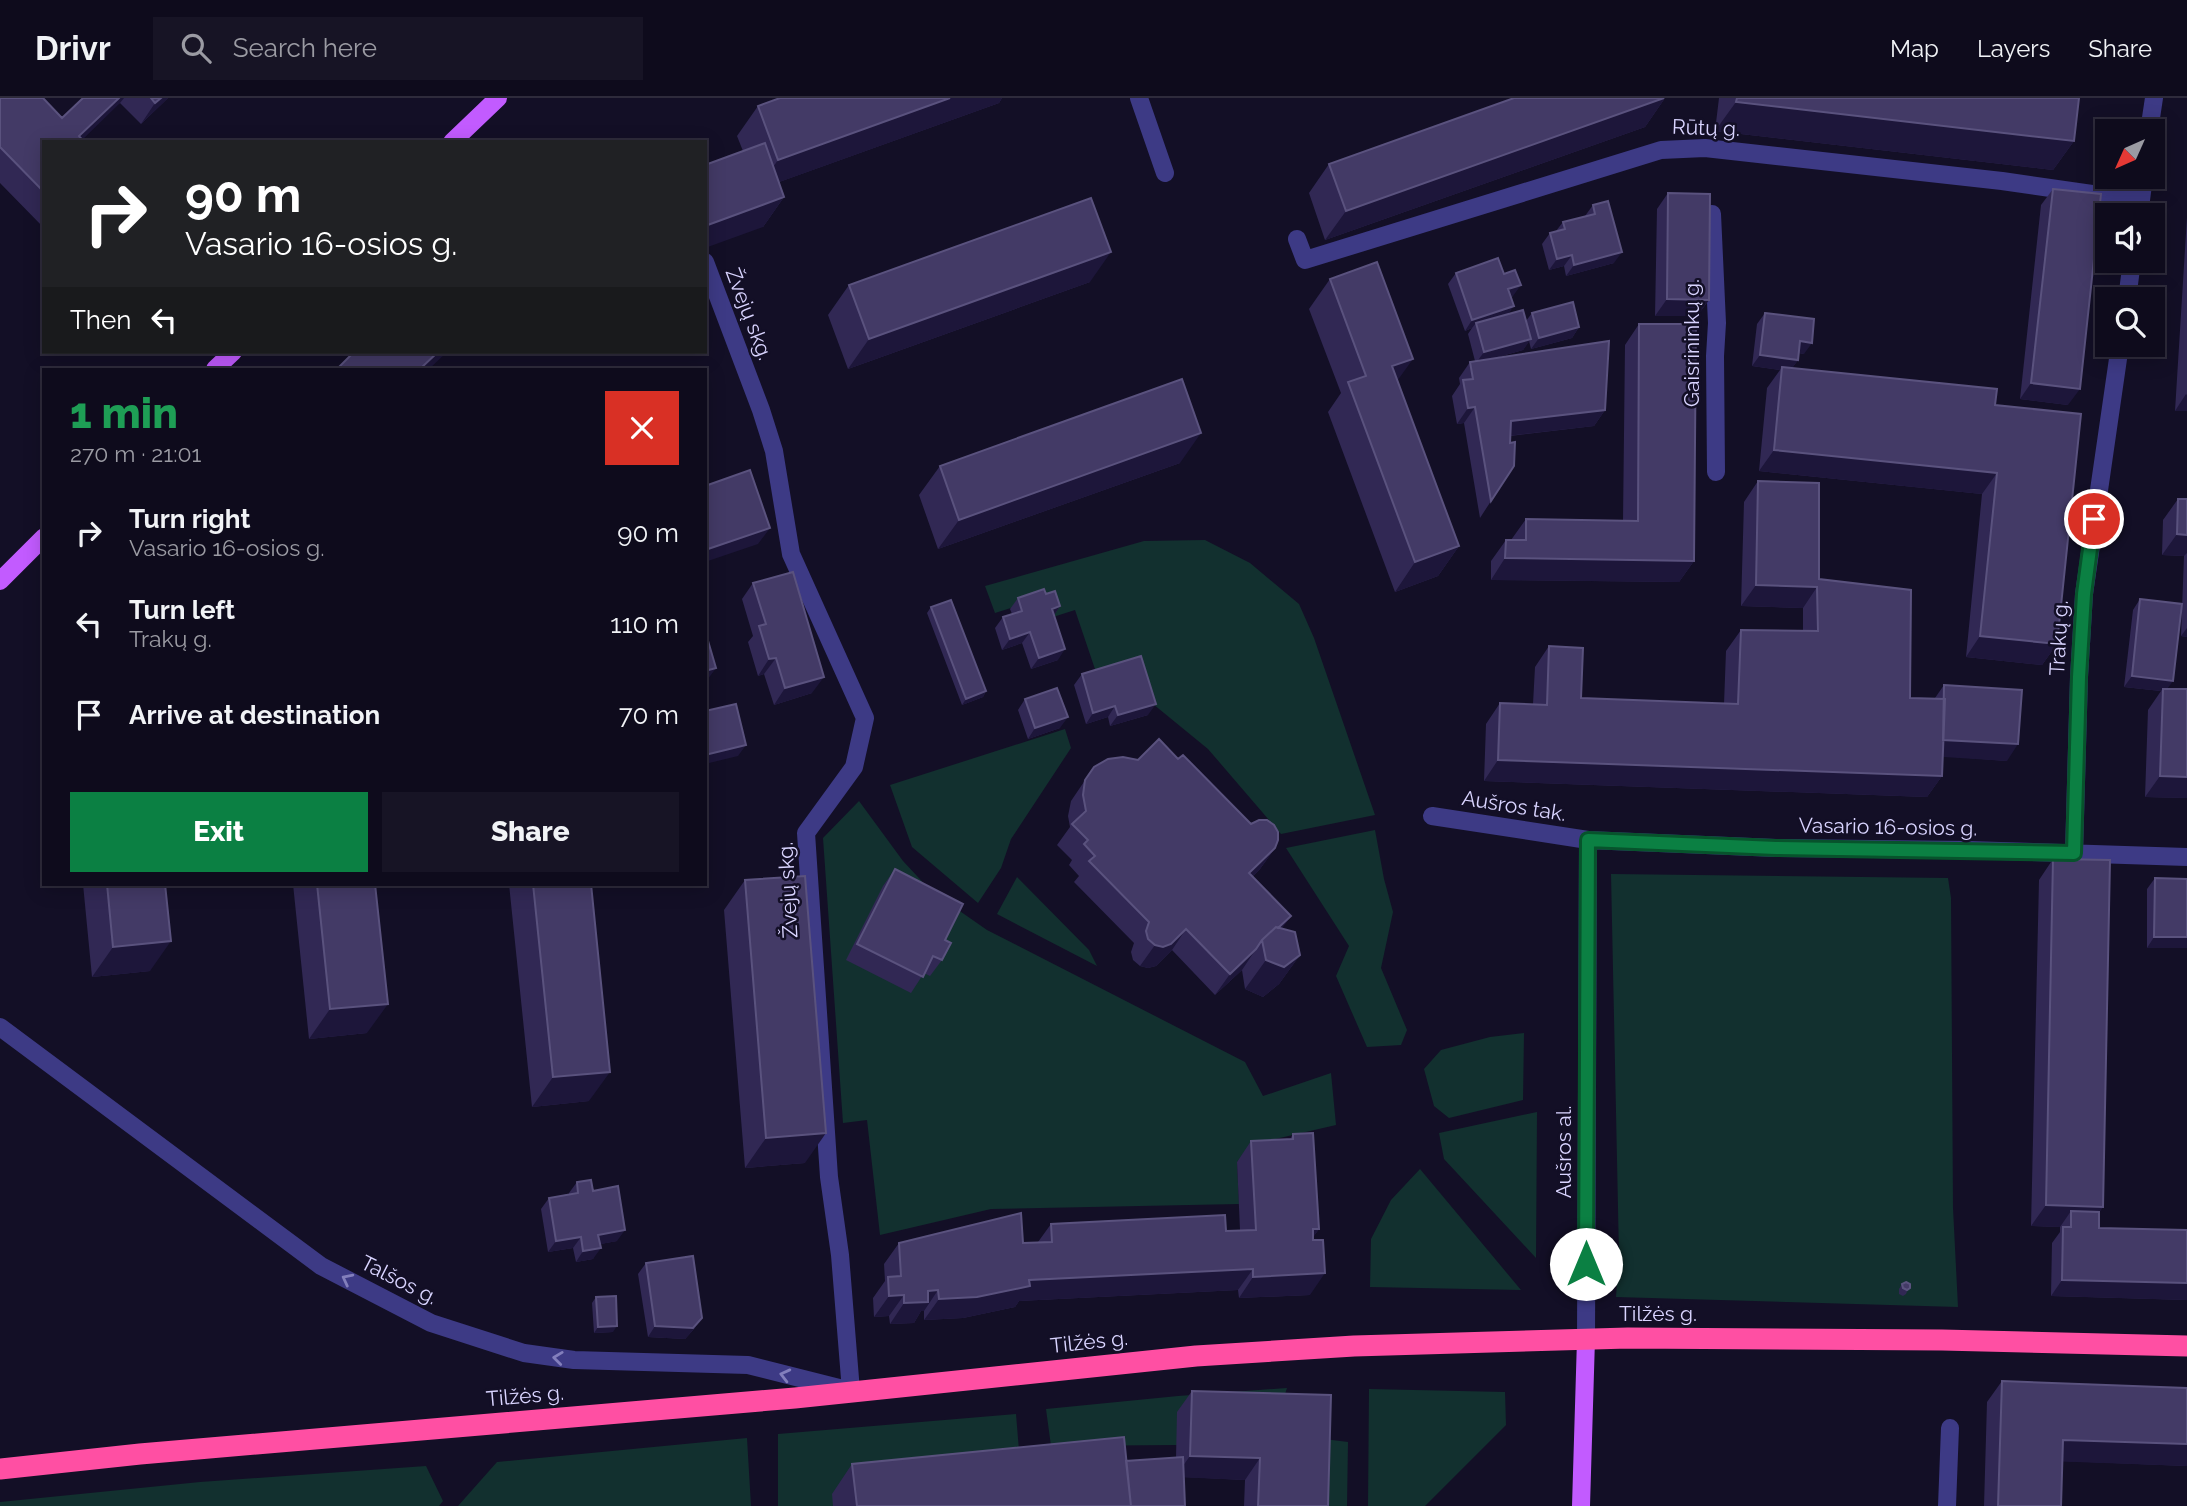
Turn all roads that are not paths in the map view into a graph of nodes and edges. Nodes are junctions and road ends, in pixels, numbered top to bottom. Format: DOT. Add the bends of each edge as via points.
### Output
graph roads {
  1 [pos="498,98"];
  2 [pos="1139,98"];
  3 [pos="2154,98"];
  4 [pos="2151,119"];
  5 [pos="454,140"];
  6 [pos="1165,173"];
  7 [pos="2109,203"];
  8 [pos="1712,214"];
  9 [pos="1297,239"];
  10 [pos="707,267"];
  11 [pos="231,354"];
  12 [pos="2118,357"];
  13 [pos="216,368"];
  14 [pos="1716,472"];
  15 [pos="42,539"];
  16 [pos="0,581"];
  17 [pos="1432,816"];
  18 [pos="1588,840"];
  19 [pos="2074,853"];
  20 [pos="2187,857"];
  21 [pos="0,1027"];
  22 [pos="1586,1339"];
  23 [pos="2187,1346"];
  24 [pos="851,1391"];
  25 [pos="1950,1428"];
  26 [pos="0,1469"];
  27 [pos="1581,1506"];
  28 [pos="1947,1506"];
  1 -- 5 [label="main road"];
  2 -- 6 [label="street"];
  3 -- 4 [label="street"];
  7 -- 9 [label="street, Rūtų g." via="1919,172 1704,148 1661,150 1305,260"];
  8 -- 14 [label="street, Gaisrininkų g."];
  10 -- 24 [label="street, Žvejų skg." via="774,451 790,554 865,718 854,767 806,833 829,1177"];
  11 -- 13 [label="main road"];
  12 -- 19 [label="street, Trakų g." via="2084,594"];
  15 -- 16 [label="main road"];
  17 -- 18 [label="street, Aušros tak."];
  18 -- 19 [label="street, Vasario 16-osios g."];
  18 -- 22 [label="street, Aušros al."];
  19 -- 20 [label="street, Vasario 16-osios g."];
  24 -- 21 [label="street, Talšos g., one-way" via="748,1365 574,1360 524,1353 431,1323 321,1266"];
  22 -- 23 [label="highway, Tilžės g."];
  22 -- 24 [label="highway, Tilžės g." via="1196,1356"];
  22 -- 27 [label="main road, Aušros al."];
  24 -- 26 [label="highway, Tilžės g."];
  25 -- 28 [label="street"];
}
